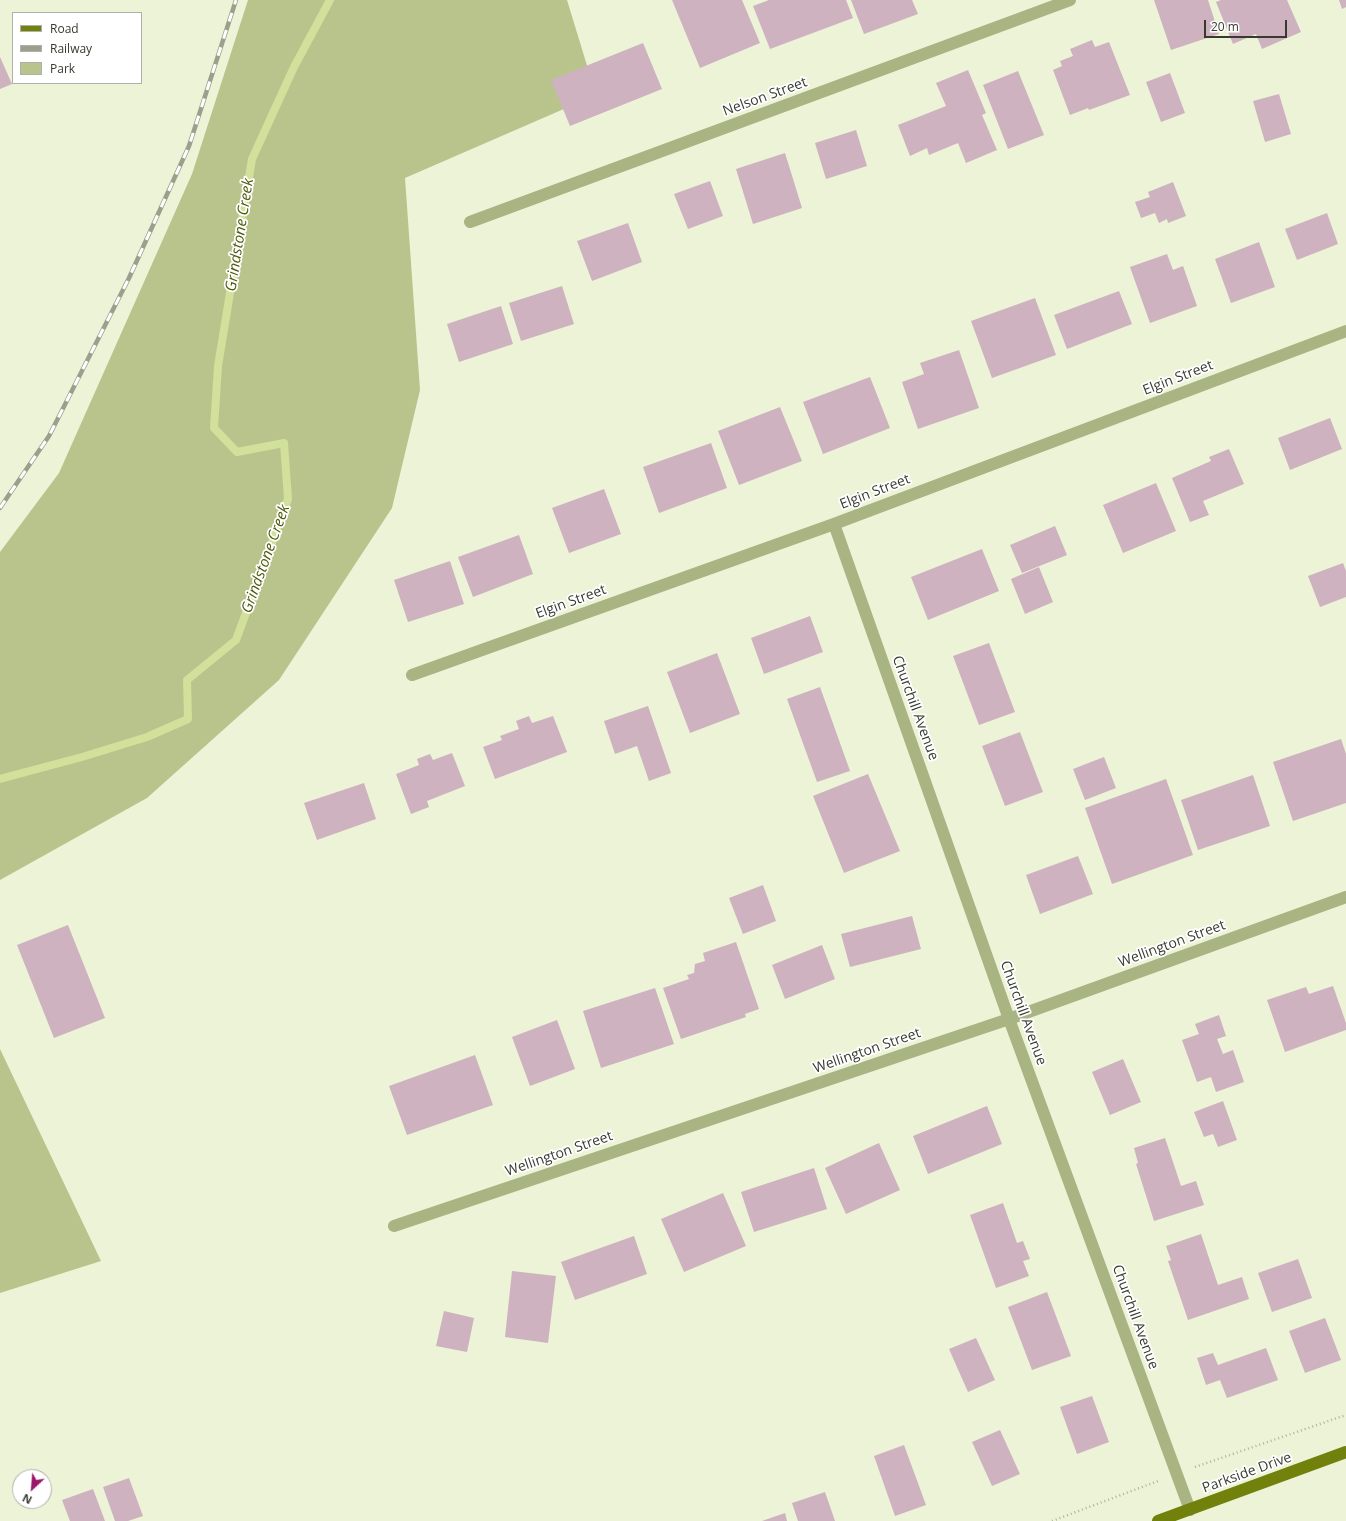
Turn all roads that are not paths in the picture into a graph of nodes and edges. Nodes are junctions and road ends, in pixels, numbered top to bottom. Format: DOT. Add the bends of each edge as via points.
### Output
graph roads {
  1 [pos="1070,0"];
  2 [pos="470,222"];
  3 [pos="1346,331"];
  4 [pos="834,524"];
  5 [pos="412,675"];
  6 [pos="1346,896"];
  7 [pos="1009,1019"];
  8 [pos="394,1226"];
  9 [pos="1346,1452"];
  10 [pos="1190,1510"];
  11 [pos="1158,1521"];
  1 -- 2 [label="street, Nelson Street"];
  3 -- 4 [label="street, Elgin Street"];
  4 -- 5 [label="street, Elgin Street"];
  4 -- 7 [label="street, Churchill Avenue"];
  6 -- 7 [label="street, Wellington Street"];
  7 -- 8 [label="street, Wellington Street"];
  7 -- 10 [label="street, Churchill Avenue"];
  9 -- 10 [label="main road, Parkside Drive"];
  10 -- 11 [label="main road, Parkside Drive"];
}
